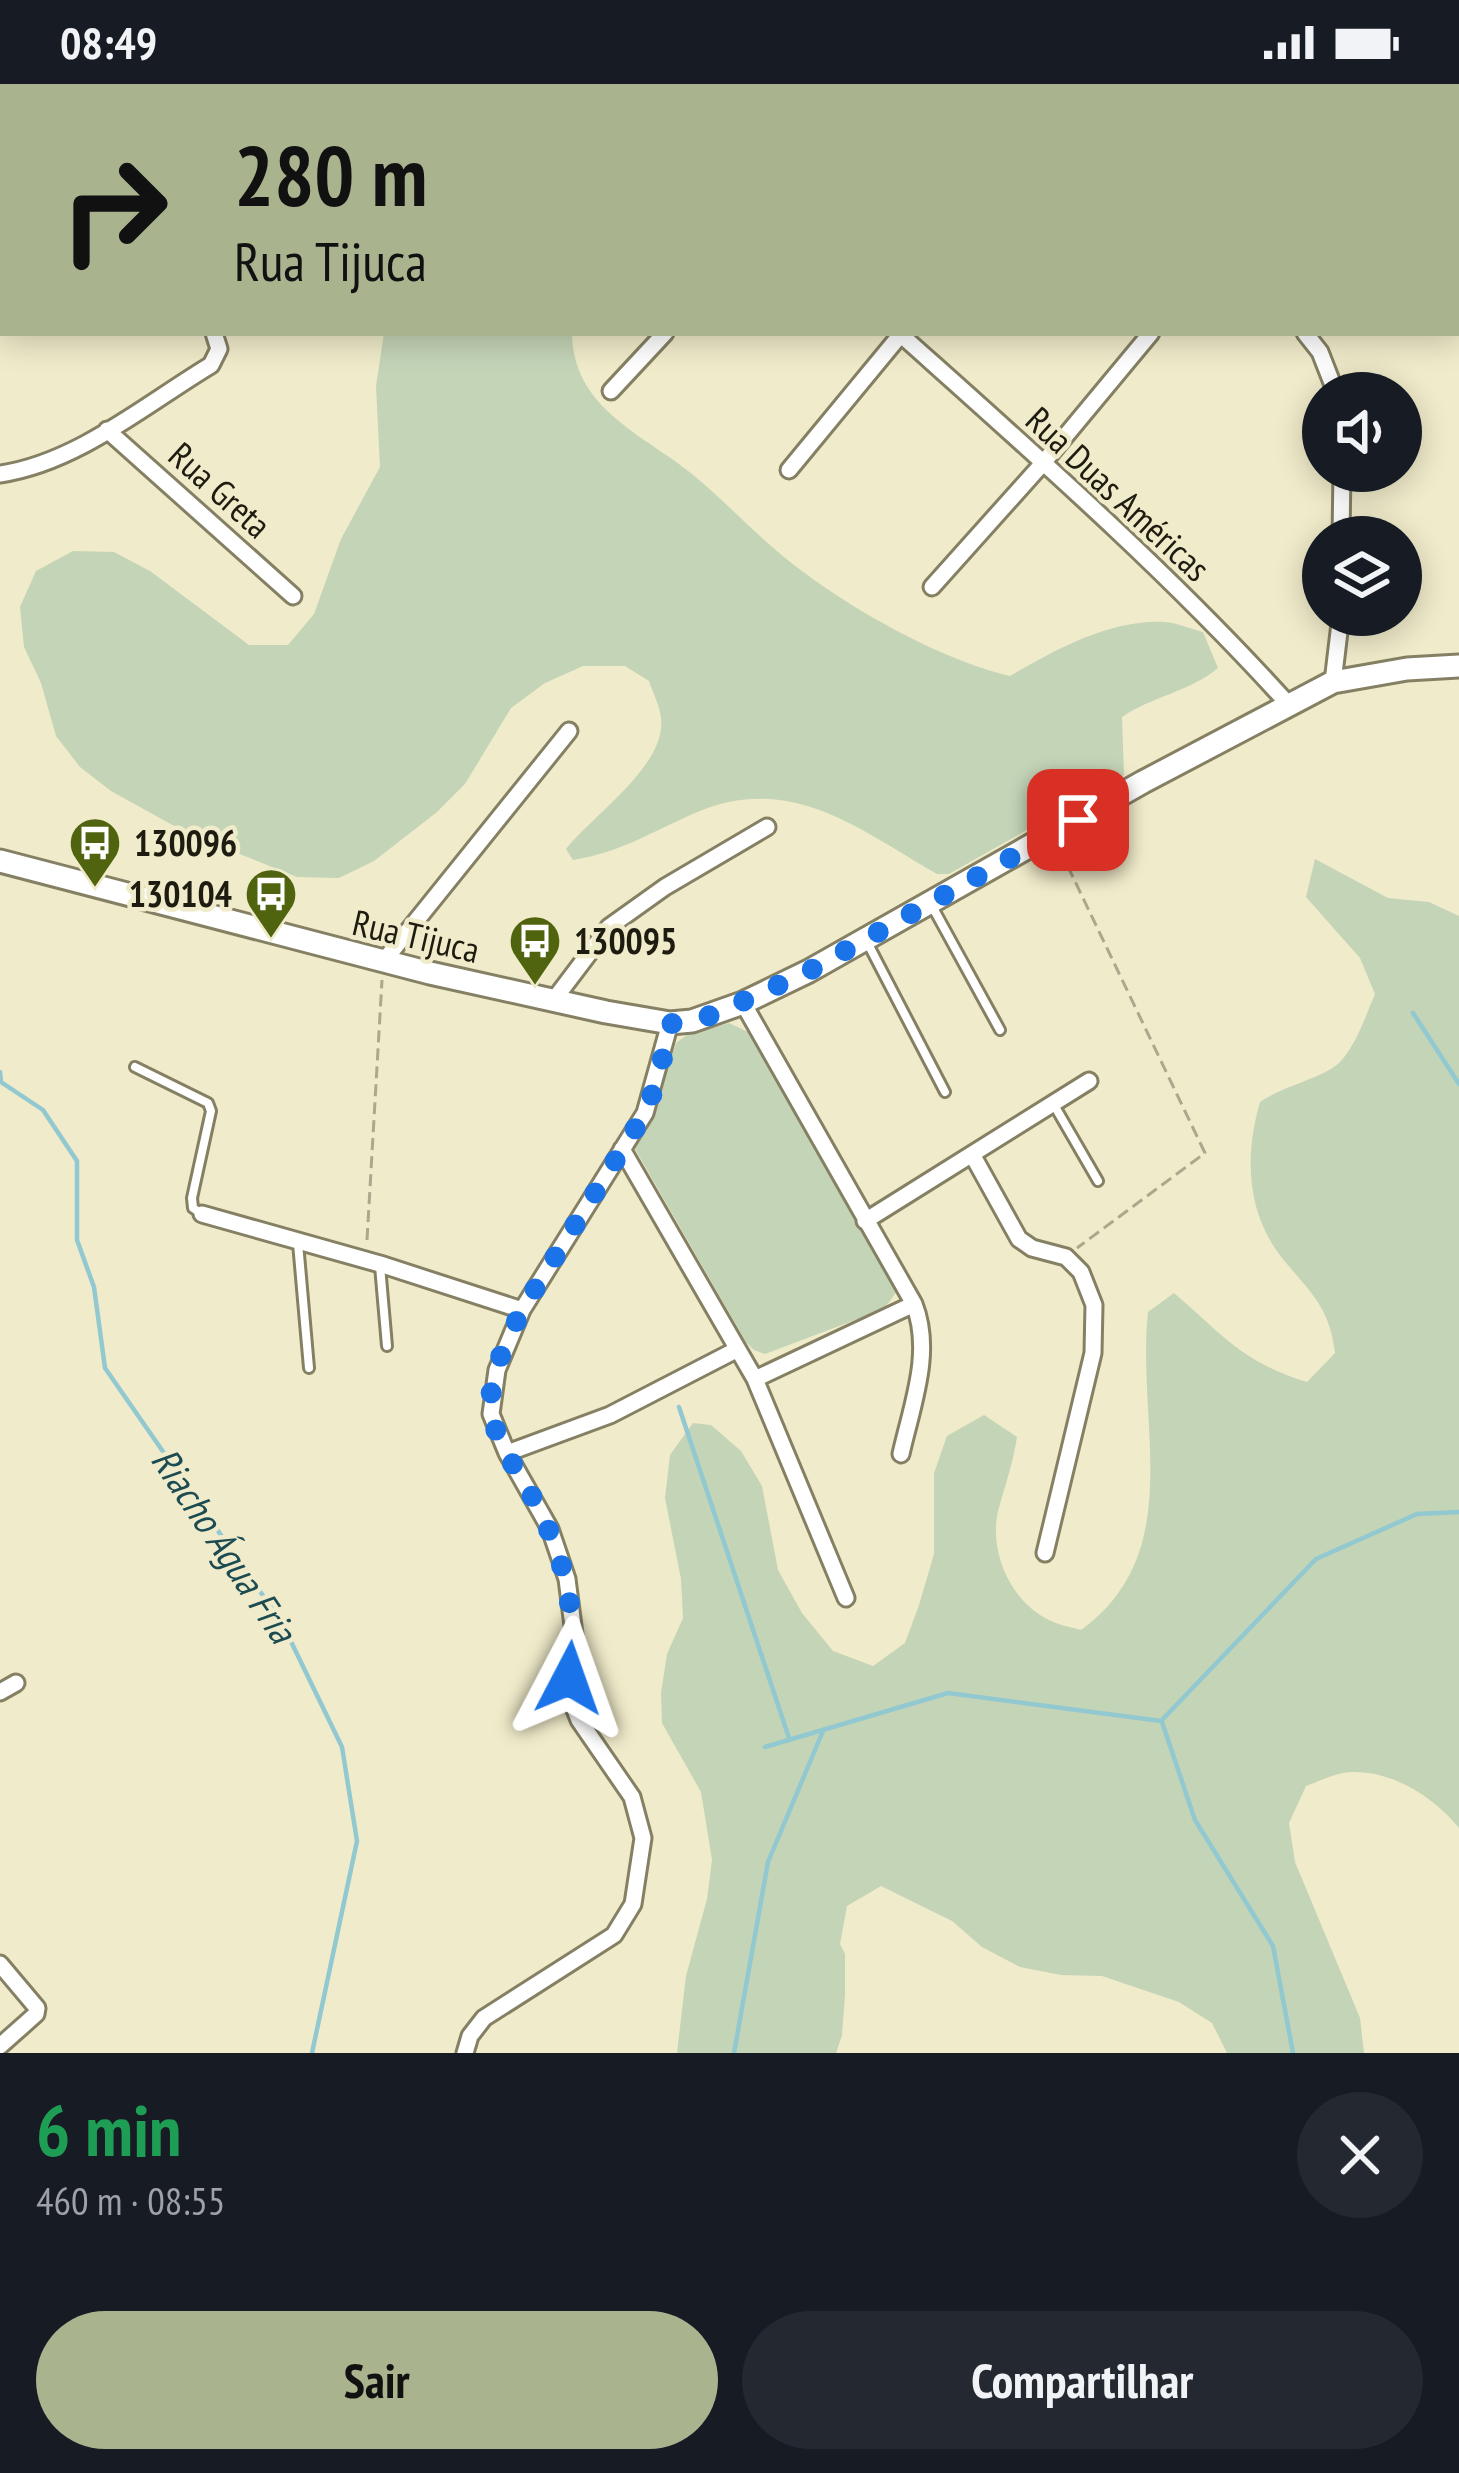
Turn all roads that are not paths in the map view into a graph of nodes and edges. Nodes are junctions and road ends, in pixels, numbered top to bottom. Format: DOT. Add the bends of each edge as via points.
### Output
graph roads {
  1 [pos="216,336"];
  2 [pos="662,336"];
  3 [pos="898,336"];
  4 [pos="902,336"];
  5 [pos="1149,336"];
  6 [pos="1307,336"];
  7 [pos="1328,372"];
  8 [pos="611,391"];
  9 [pos="107,430"];
  10 [pos="1043,463"];
  11 [pos="789,470"];
  12 [pos="0,474"];
  13 [pos="932,587"];
  14 [pos="293,596"];
  15 [pos="1338,636"];
  16 [pos="1459,666"];
  17 [pos="1333,682"];
  18 [pos="1288,705"];
  19 [pos="569,731"];
  20 [pos="767,827"];
  21 [pos="0,861"];
  22 [pos="932,905"];
  23 [pos="865,939"];
  24 [pos="383,962"];
  25 [pos="553,1001"];
  26 [pos="742,1003"];
  27 [pos="670,1024"];
  28 [pos="1000,1030"];
  29 [pos="135,1066"];
  30 [pos="1089,1081"];
  31 [pos="945,1092"];
  32 [pos="1054,1105"];
  33 [pos="622,1149"];
  34 [pos="973,1156"];
  35 [pos="1098,1181"];
  36 [pos="202,1214"];
  37 [pos="866,1220"];
  38 [pos="298,1241"];
  39 [pos="373,1262"];
  40 [pos="914,1304"];
  41 [pos="522,1310"];
  42 [pos="388,1346"];
  43 [pos="736,1350"];
  44 [pos="309,1368"];
  45 [pos="755,1379"];
  46 [pos="507,1453"];
  47 [pos="901,1454"];
  48 [pos="1045,1553"];
  49 [pos="846,1598"];
  50 [pos="16,1683"];
  51 [pos="0,1692"];
  52 [pos="0,1964"];
  53 [pos="0,2046"];
  54 [pos="465,2053"];
  1 -- 9 [label="street" via="211,364"];
  2 -- 8 [label="street"];
  3 -- 11 [label="street"];
  4 -- 10 [label="street, Rua Duas Américas"];
  5 -- 10 [label="street"];
  6 -- 7 [label="street"];
  9 -- 12 [label="street"];
  9 -- 14 [label="street, Rua Greta"];
  10 -- 13 [label="street"];
  10 -- 18 [label="street, Rua Duas Américas"];
  15 -- 17 [label="street"];
  16 -- 17 [label="street, Rua Tijuca"];
  17 -- 18 [label="street, Rua Tijuca"];
  18 -- 22 [label="street, Rua Tijuca"];
  19 -- 24 [label="street"];
  20 -- 25 [label="street" via="610,927"];
  21 -- 24 [label="street, Rua Tijuca"];
  22 -- 23 [label="street, Rua Tijuca"];
  22 -- 28 [label="lane"];
  23 -- 26 [label="street, Rua Tijuca"];
  23 -- 31 [label="lane"];
  24 -- 25 [label="street, Rua Tijuca"];
  25 -- 27 [label="street, Rua Tijuca"];
  26 -- 27 [label="street, Rua Tijuca"];
  26 -- 37 [label="street"];
  27 -- 33 [label="street" via="645,1113"];
  29 -- 36 [label="lane" via="208,1103 192,1198"];
  30 -- 32 [label="street"];
  32 -- 34 [label="street"];
  32 -- 35 [label="lane"];
  33 -- 41 [label="street"];
  33 -- 43 [label="street"];
  34 -- 37 [label="street"];
  34 -- 48 [label="street" via="1019,1239 1066,1257 1089,1289 1096,1328"];
  36 -- 38 [label="street"];
  37 -- 40 [label="street"];
  38 -- 39 [label="street"];
  38 -- 44 [label="lane"];
  39 -- 41 [label="street"];
  39 -- 42 [label="lane"];
  40 -- 45 [label="street"];
  40 -- 47 [label="street" via="923,1345"];
  41 -- 46 [label="street" via="492,1390 491,1414"];
  43 -- 45 [label="street"];
  43 -- 46 [label="street" via="610,1415"];
  45 -- 49 [label="street"];
  46 -- 54 [label="street" via="550,1529 567,1579 570,1697 632,1797 643,1838 633,1904 614,1935 484,2018"];
  50 -- 51 [label="street"];
  52 -- 53 [label="street" via="37,2008"];
}
